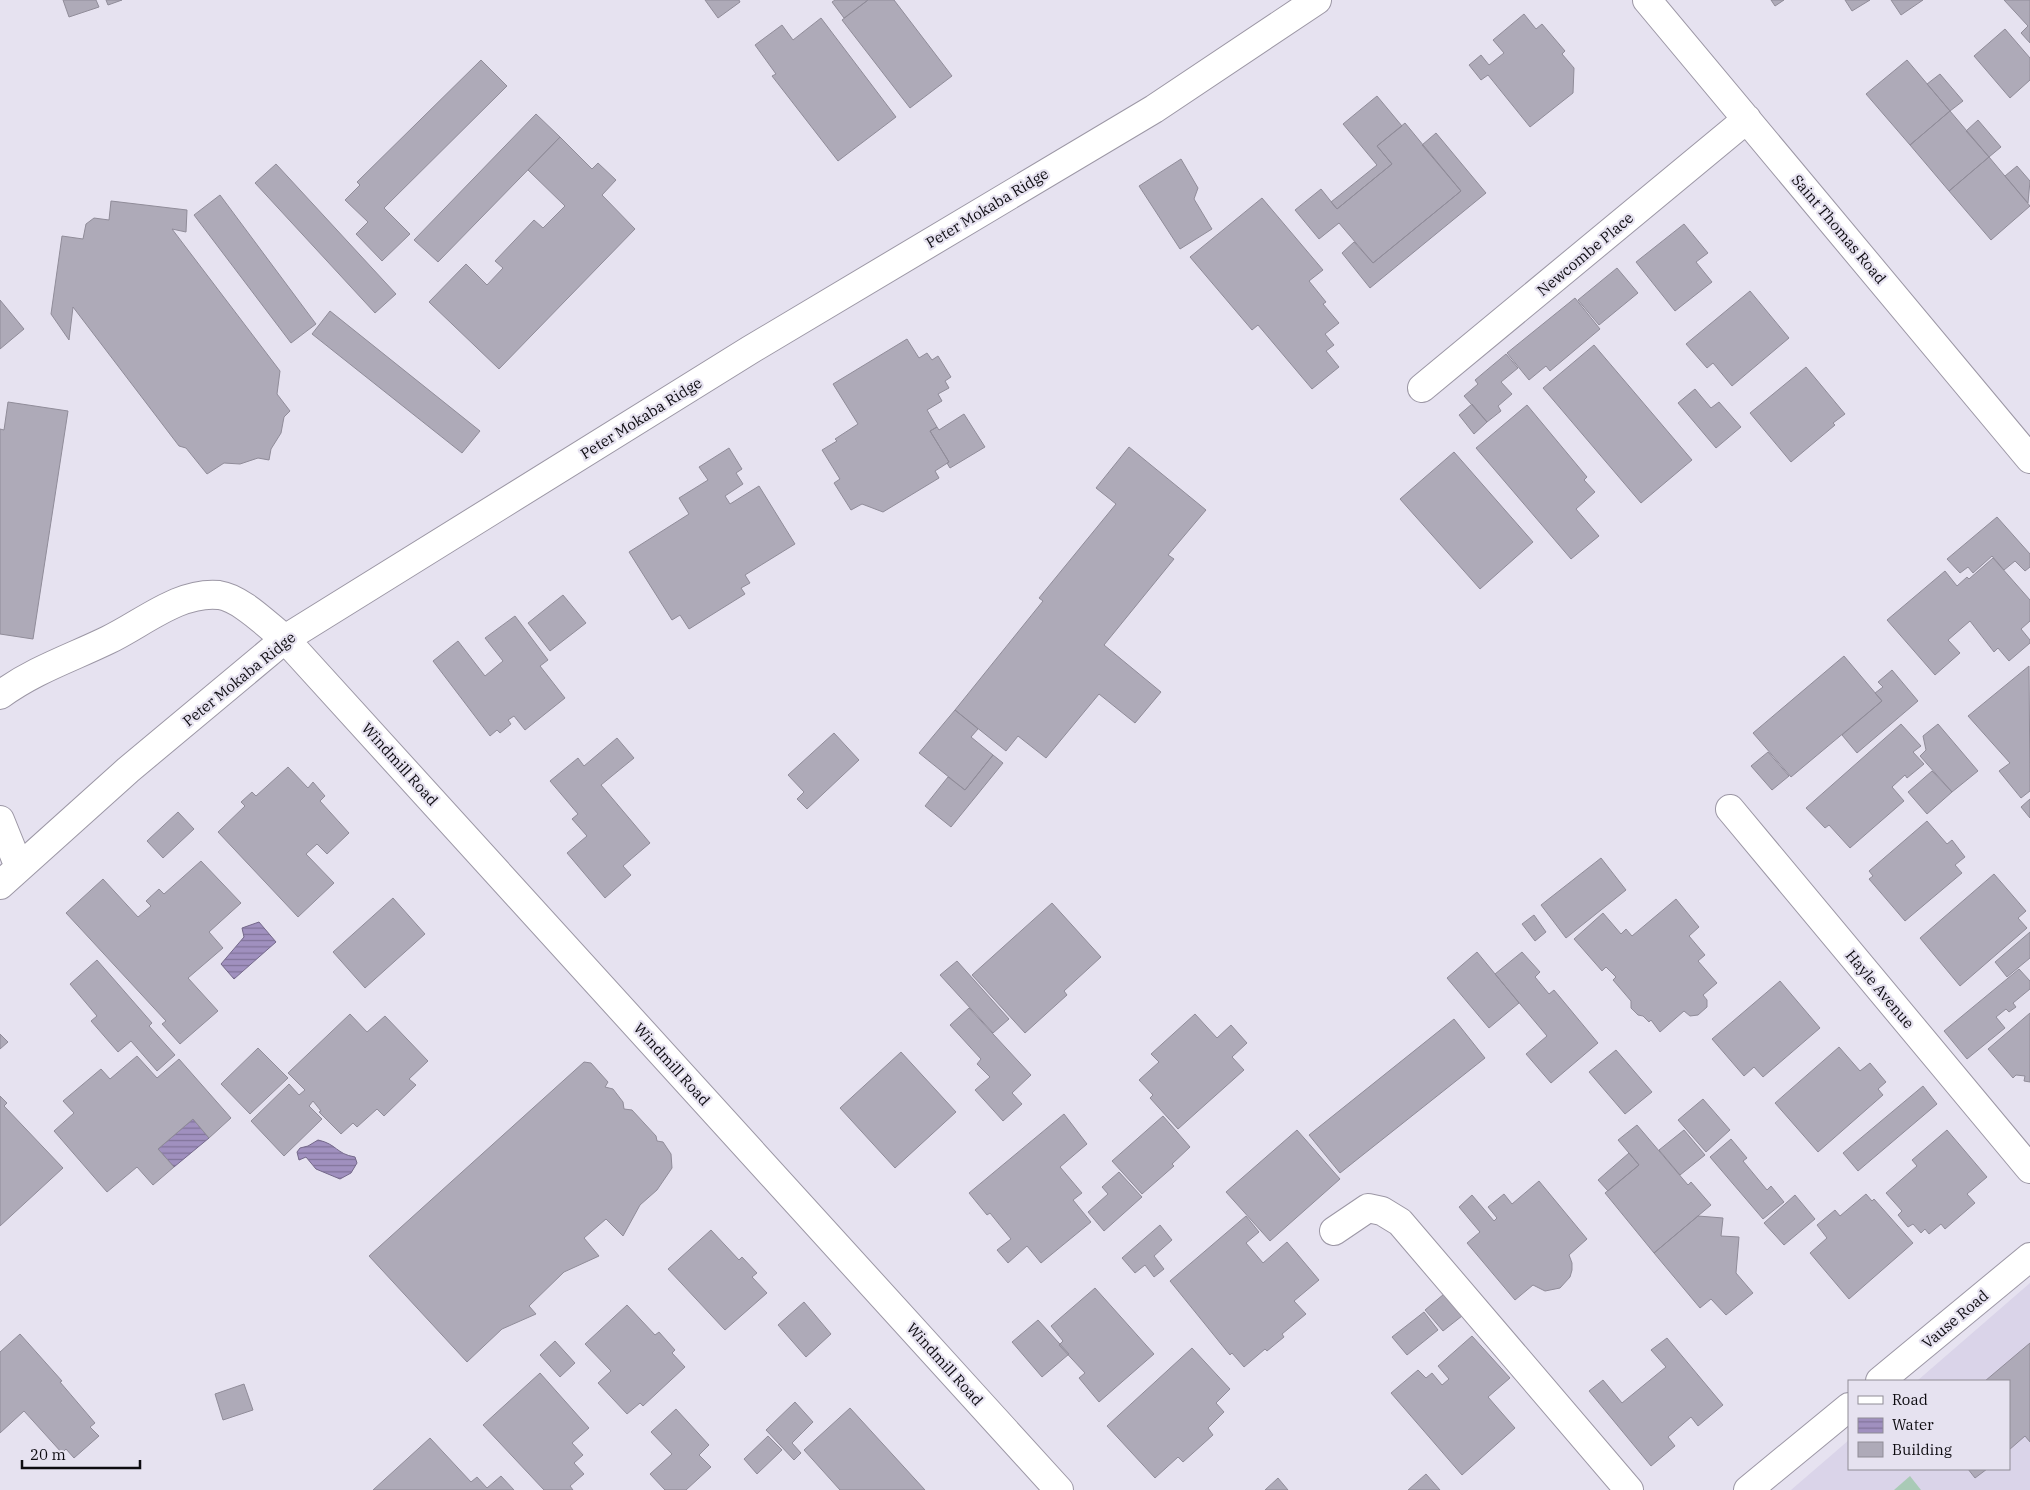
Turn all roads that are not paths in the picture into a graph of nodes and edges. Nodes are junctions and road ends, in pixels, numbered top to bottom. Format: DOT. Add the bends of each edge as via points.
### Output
graph roads {
  1 [pos="1317,0"];
  2 [pos="1647,0"];
  3 [pos="1747,119"];
  4 [pos="1422,388"];
  5 [pos="2030,459"];
  6 [pos="285,639"];
  7 [pos="0,695"];
  8 [pos="1730,809"];
  9 [pos="0,820"];
  10 [pos="5,880"];
  11 [pos="2030,1169"];
  12 [pos="1334,1231"];
  13 [pos="2030,1257"];
  14 [pos="1881,1380"];
  15 [pos="1848,1408"];
  16 [pos="1059,1490"];
  17 [pos="1629,1490"];
  18 [pos="1748,1490"];
  1 -- 6 [label="street, Peter Mokaba Ridge" via="1154,108 750,350"];
  2 -- 3 [label="street, Saint Thomas Road"];
  3 -- 4 [label="street, Newcombe Place"];
  3 -- 5 [label="street, Saint Thomas Road"];
  6 -- 7 [label="street, Windmill Road" via="230,598 205,595 172,604 110,639 24,678"];
  6 -- 10 [label="street, Peter Mokaba Ridge" via="128,770"];
  6 -- 16 [label="street, Windmill Road"];
  8 -- 11 [label="street, Hayle Avenue"];
  9 -- 10 [label="street"];
  12 -- 17 [label="street" via="1368,1208 1382,1211 1400,1222"];
  13 -- 14 [label="street, Vause Road"];
  15 -- 18 [label="street"];
}
